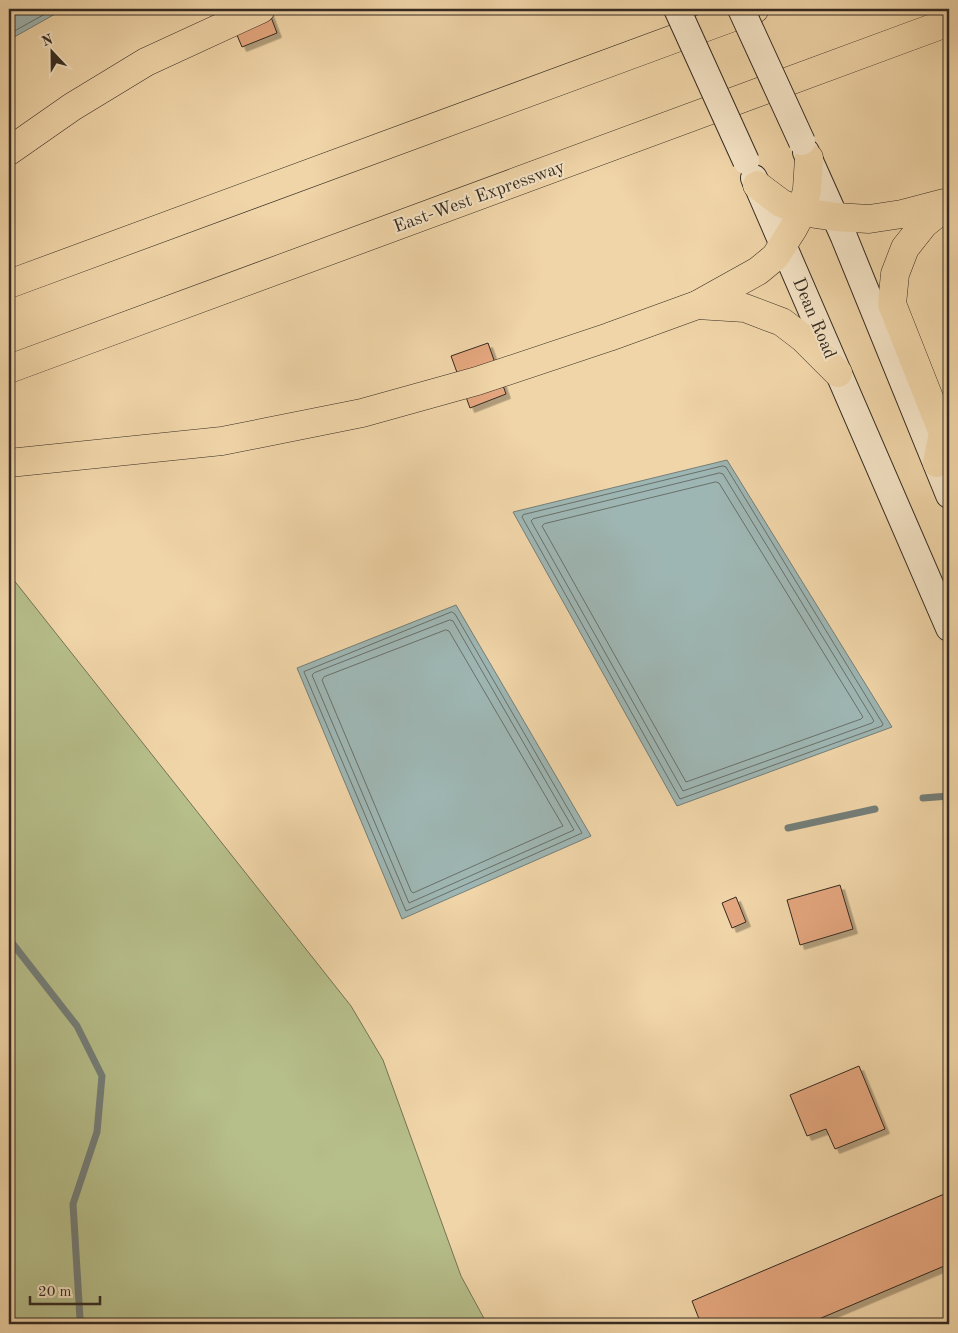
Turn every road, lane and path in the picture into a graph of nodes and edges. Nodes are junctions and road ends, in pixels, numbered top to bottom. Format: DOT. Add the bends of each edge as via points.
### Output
graph roads {
  1 [pos="261,9"];
  2 [pos="677,9"];
  3 [pos="741,9"];
  4 [pos="755,9"];
  5 [pos="949,22"];
  6 [pos="805,150"];
  7 [pos="9,152"];
  8 [pos="752,173"];
  9 [pos="949,203"];
  10 [pos="802,212"];
  11 [pos="836,216"];
  12 [pos="783,245"];
  13 [pos="9,284"];
  14 [pos="697,305"];
  15 [pos="9,369"];
  16 [pos="838,373"];
  17 [pos="9,463"];
  18 [pos="936,463"];
  19 [pos="949,495"];
  20 [pos="949,628"];
  1 -- 7 [label="highway" via="146,62 72,107"];
  2 -- 8 [label="street, Dean Road, bridge"];
  3 -- 6 [label="street, bridge"];
  4 -- 13 [label="highway"];
  5 -- 15 [label="highway, East-West Expressway"];
  6 -- 10 [label="highway" via="807,189"];
  6 -- 11 [label="street"];
  8 -- 10 [label="highway" via="781,203"];
  8 -- 12 [label="street, Dean Road"];
  9 -- 11 [label="highway" via="869,219"];
  9 -- 18 [label="highway" via="924,224 905,248 895,274 892,304 943,433"];
  10 -- 11 [label="highway"];
  10 -- 12 [label="highway"];
  11 -- 18 [label="street"];
  12 -- 14 [label="highway" via="758,270"];
  12 -- 16 [label="street, Dean Road"];
  14 -- 16 [label="highway" via="745,308 782,322"];
  14 -- 17 [label="highway" via="477,381 362,413 222,440"];
  16 -- 20 [label="street, Dean Road"];
  18 -- 19 [label="street"];
}
